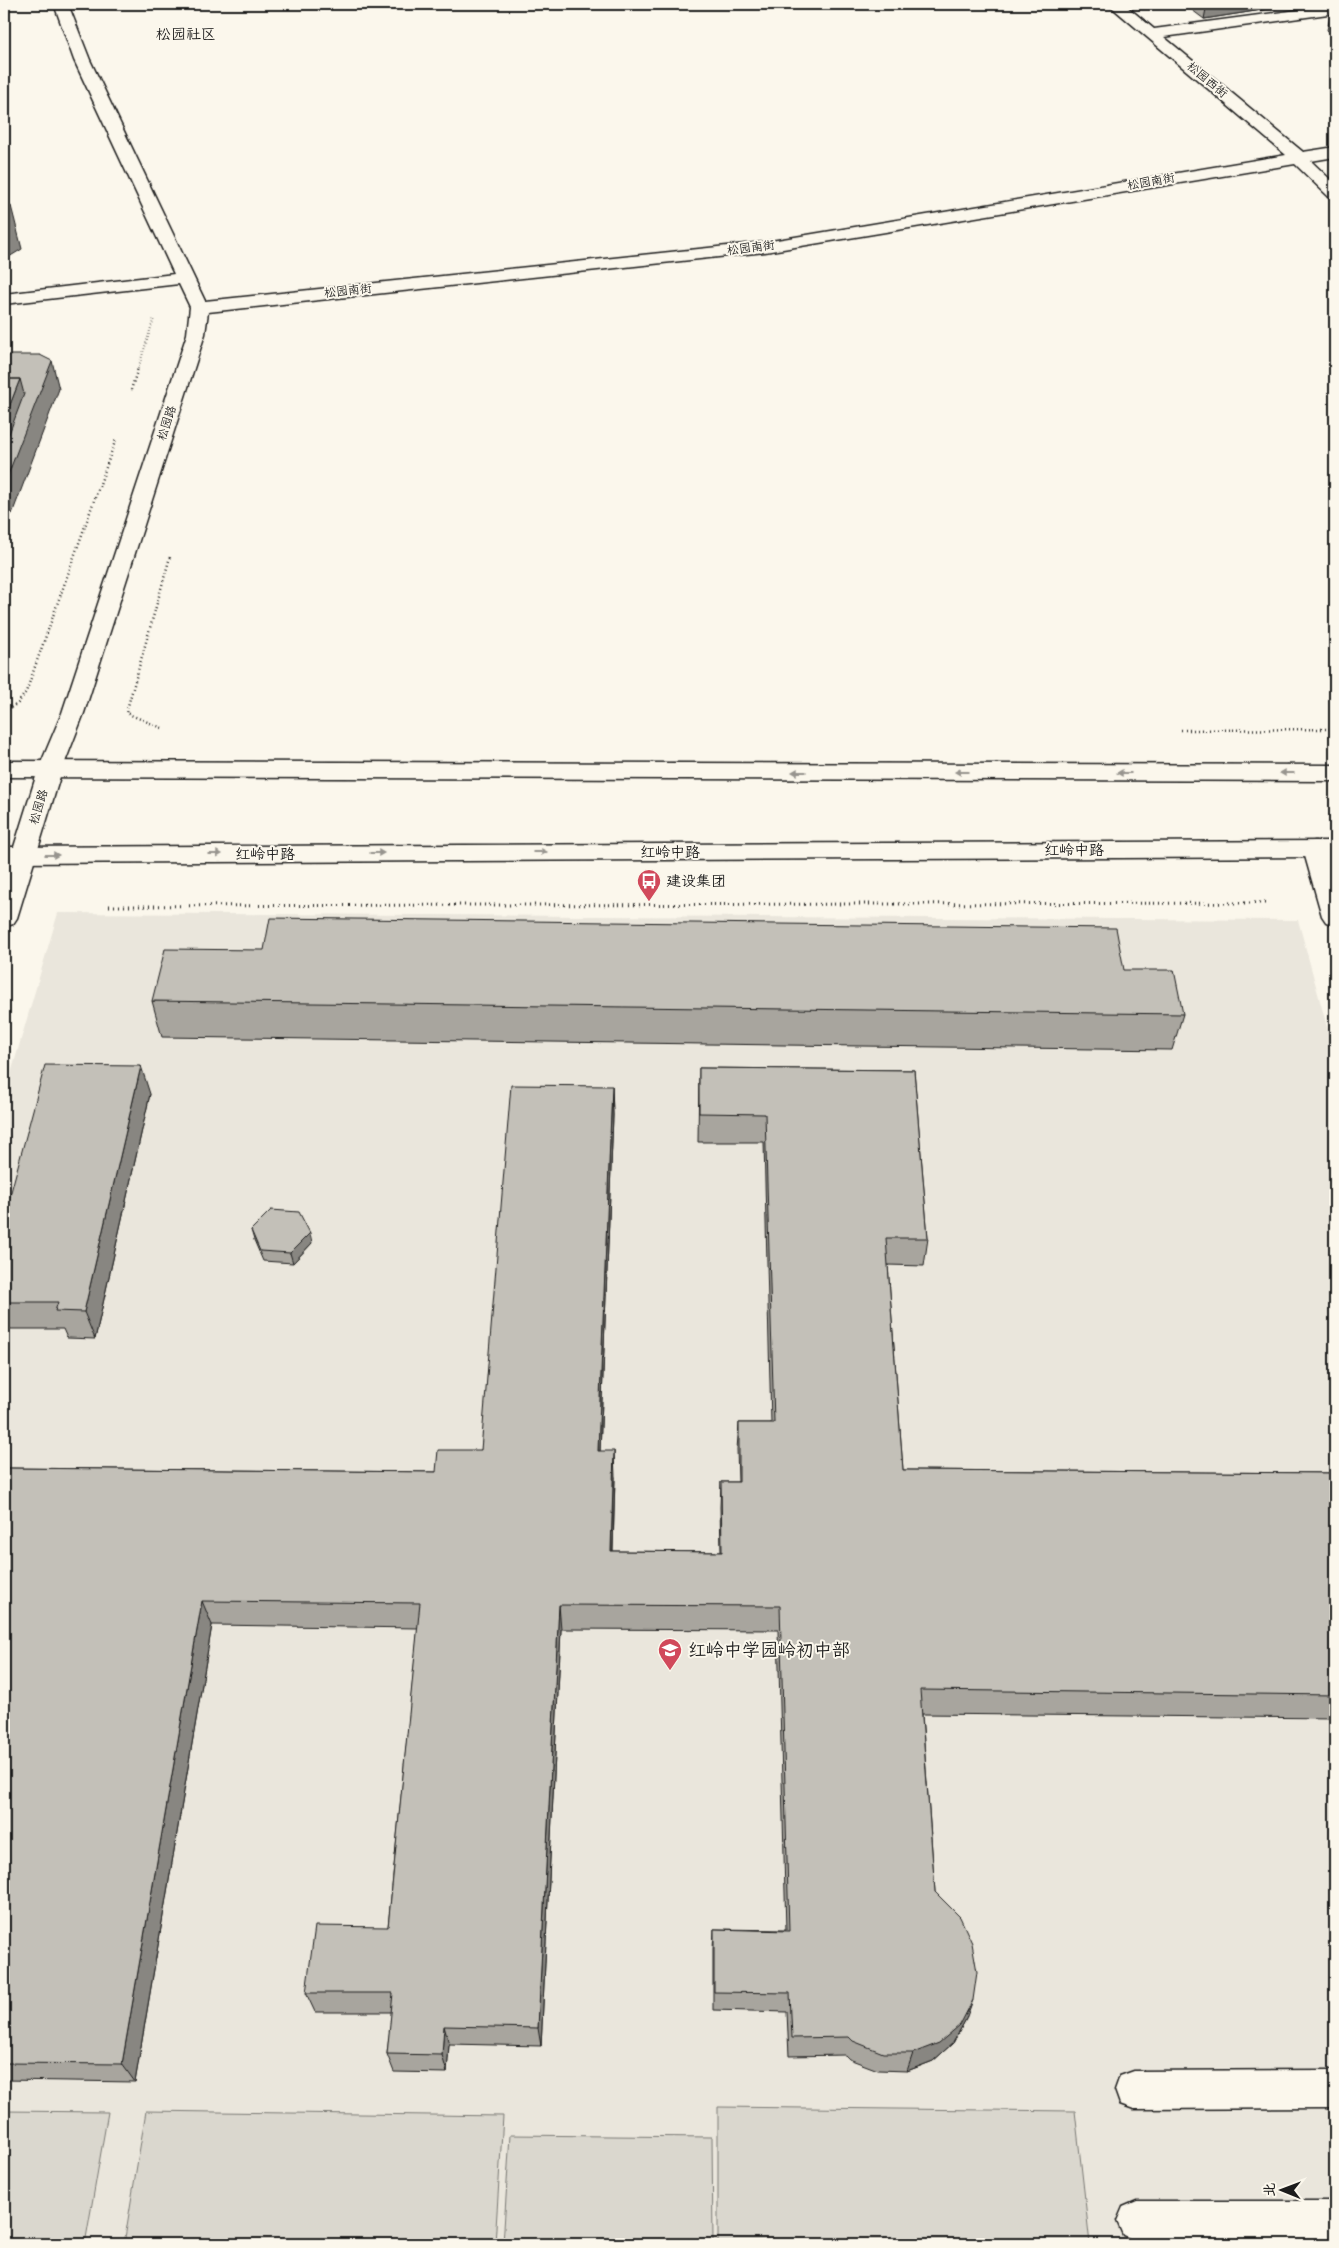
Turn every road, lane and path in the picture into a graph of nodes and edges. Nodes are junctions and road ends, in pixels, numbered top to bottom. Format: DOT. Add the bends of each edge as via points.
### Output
graph roads {
  1 [pos="61,4"];
  2 [pos="1114,4"];
  3 [pos="1335,8"];
  4 [pos="1152,34"];
  5 [pos="1335,152"];
  6 [pos="1298,157"];
  7 [pos="1335,193"];
  8 [pos="186,278"];
  9 [pos="4,299"];
  10 [pos="199,307"];
  11 [pos="155,314"];
  12 [pos="131,390"];
  13 [pos="117,436"];
  14 [pos="4,712"];
  15 [pos="4,769"];
  16 [pos="50,770"];
  17 [pos="1335,773"];
  18 [pos="1325,849"];
  19 [pos="14,855"];
  20 [pos="1269,903"];
  21 [pos="108,906"];
  22 [pos="1335,916"];
  23 [pos="4,918"];
  24 [pos="1335,2089"];
  25 [pos="1134,2090"];
  26 [pos="1136,2221"];
  27 [pos="1335,2221"];
  1 -- 8 [label="street" via="82,60"];
  2 -- 4 [label="street, 松园西街"];
  3 -- 4 [label="street"];
  4 -- 6 [label="street, 松园西街"];
  5 -- 6 [label="street, 松园南街"];
  6 -- 7 [label="street"];
  6 -- 10 [label="street, 松园南街" via="766,247"];
  8 -- 9 [label="street"];
  8 -- 10 [label="street"];
  10 -- 16 [label="street, 松园路" via="196,334 73,713"];
  11 -- 12 [label="path"];
  13 -- 14 [label="path" via="26,692 18,703"];
  15 -- 16 [label="street"];
  17 -- 16 [label="street, one-way"];
  16 -- 19 [label="street, 松园路"];
  19 -- 18 [label="street, 红岭中路, one-way"];
  18 -- 22 [label="street"];
  19 -- 23 [label="street, 松园路"];
  20 -- 21 [label="path"];
  24 -- 25 [label="street"];
  26 -- 27 [label="street"];
}
